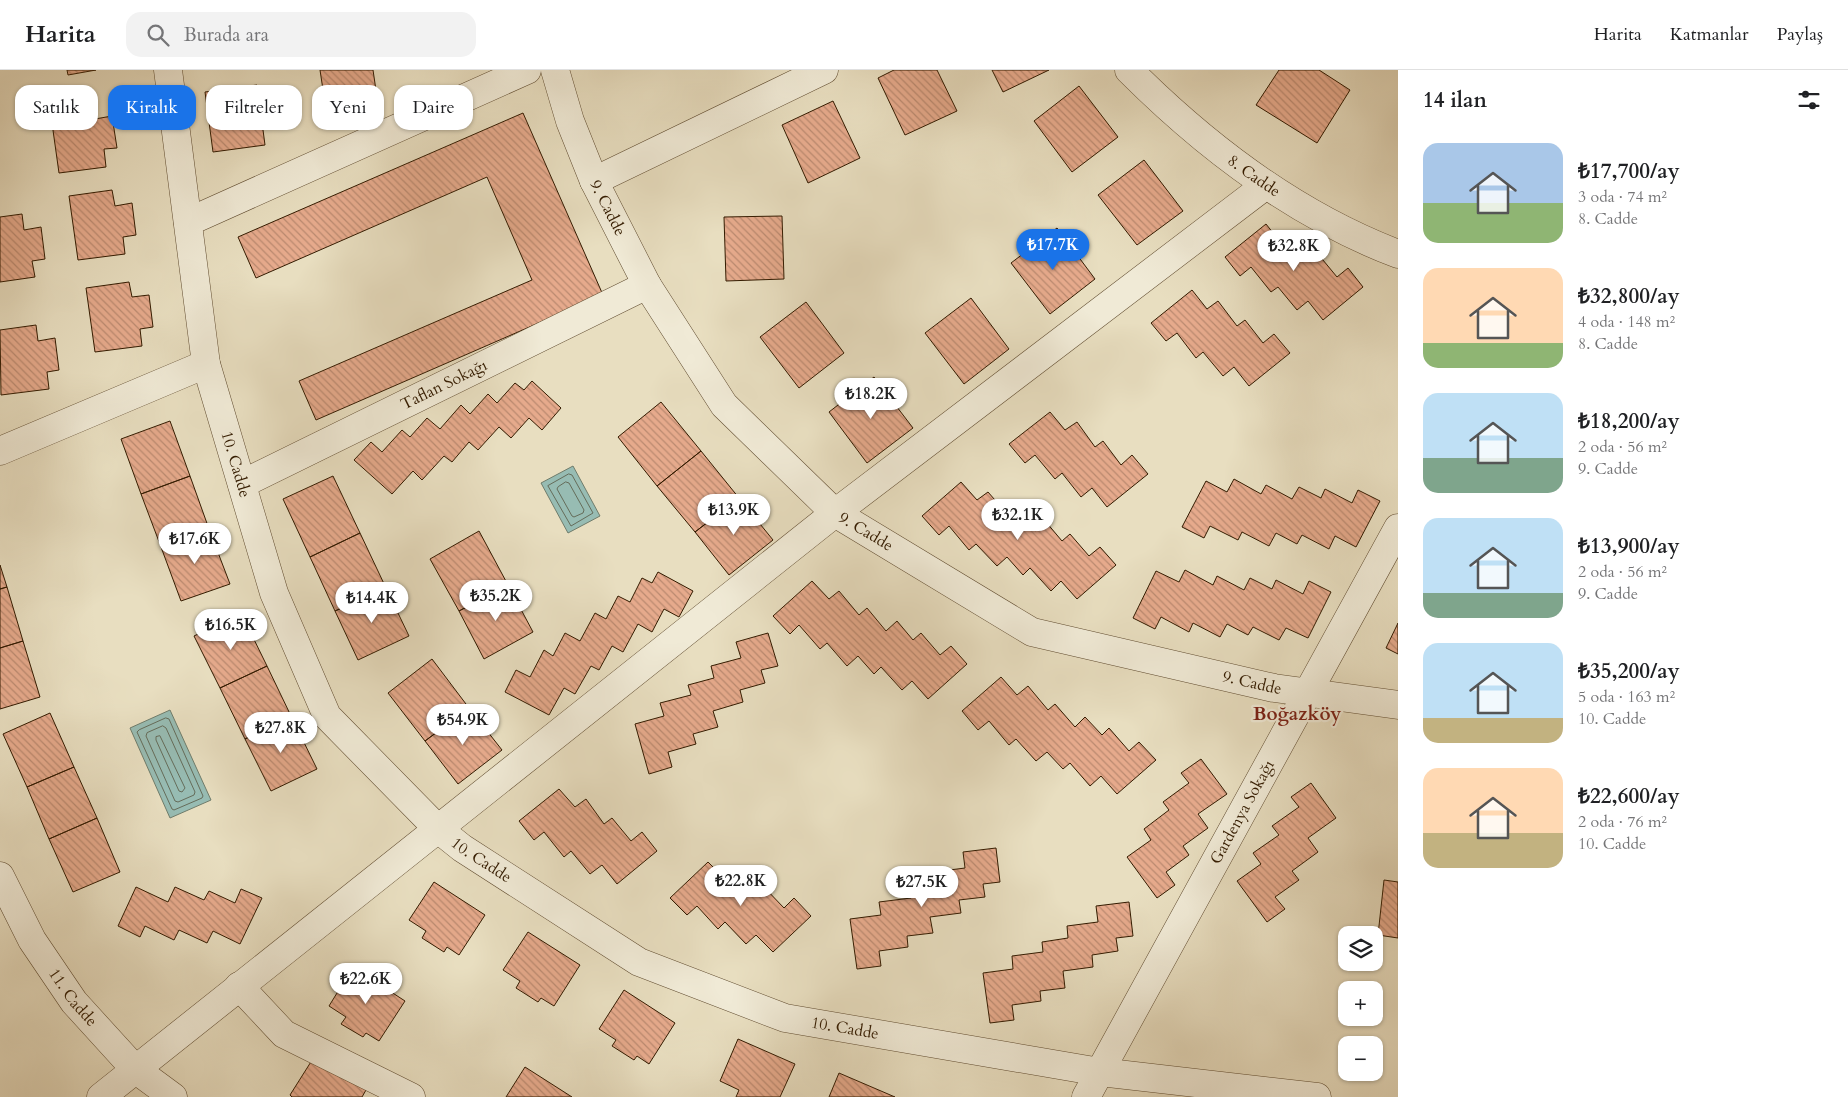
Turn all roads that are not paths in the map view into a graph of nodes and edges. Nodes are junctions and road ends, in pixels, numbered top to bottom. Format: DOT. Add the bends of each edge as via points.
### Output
graph roads {
  1 [pos="168,70"];
  2 [pos="526,70"];
  3 [pos="555,70"];
  4 [pos="824,70"];
  5 [pos="1129,70"];
  6 [pos="594,181"];
  7 [pos="1266,185"];
  8 [pos="188,222"];
  9 [pos="1398,254"];
  10 [pos="647,285"];
  11 [pos="206,364"];
  12 [pos="0,452"];
  13 [pos="242,484"];
  14 [pos="835,513"];
  15 [pos="1398,528"];
  16 [pos="1308,692"];
  17 [pos="1398,705"];
  18 [pos="437,828"];
  19 [pos="0,876"];
  20 [pos="239,986"];
  21 [pos="135,1069"];
  22 [pos="1100,1072"];
  23 [pos="101,1097"];
  24 [pos="173,1097"];
  25 [pos="411,1097"];
  26 [pos="1086,1097"];
  27 [pos="1317,1097"];
  1 -- 8 [label="street, 10. Cadde"];
  2 -- 8 [label="street"];
  3 -- 6 [label="street, 9. Cadde"];
  4 -- 6 [label="street"];
  5 -- 7 [label="street, 8. Cadde" via="1211,145"];
  6 -- 10 [label="street, 9. Cadde"];
  7 -- 9 [label="street, 8. Cadde" via="1312,213"];
  7 -- 14 [label="street"];
  8 -- 11 [label="street, 10. Cadde"];
  10 -- 13 [label="street, Taflan Sokağı"];
  10 -- 14 [label="street, 9. Cadde" via="724,405"];
  11 -- 12 [label="street"];
  11 -- 13 [label="street, 10. Cadde"];
  13 -- 18 [label="street, 10. Cadde" via="274,593 327,716"];
  14 -- 16 [label="street, 9. Cadde" via="1032,632 1274,688"];
  14 -- 18 [label="street"];
  15 -- 16 [label="street, Gardenya Sokağı"];
  16 -- 17 [label="street, 9. Cadde"];
  16 -- 22 [label="street, Gardenya Sokağı"];
  18 -- 20 [label="street"];
  18 -- 22 [label="street, 10. Cadde" via="462,848 639,962 786,1018"];
  19 -- 21 [label="street, 11. Cadde" via="32,940 74,1002"];
  20 -- 21 [label="street"];
  20 -- 25 [label="street" via="284,1034"];
  21 -- 23 [label="street"];
  21 -- 24 [label="street, 11. Cadde"];
  22 -- 26 [label="street, Gardenya Sokağı"];
  22 -- 27 [label="street, 10. Cadde"];
}
